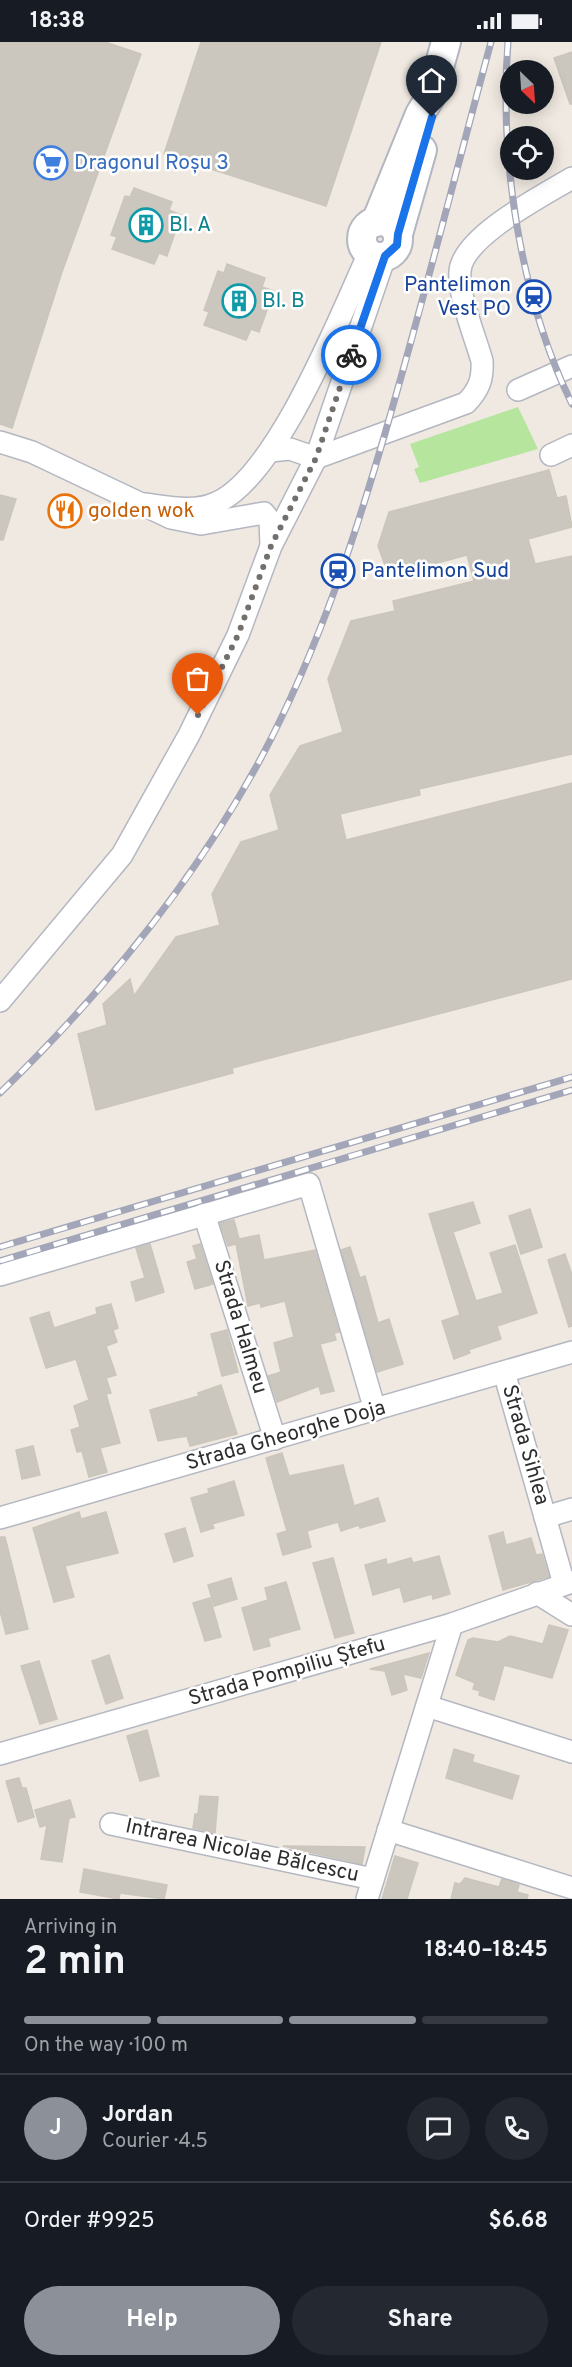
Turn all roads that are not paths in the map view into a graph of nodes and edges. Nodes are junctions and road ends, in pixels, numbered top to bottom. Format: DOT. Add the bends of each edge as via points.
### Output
graph roads {
  1 [pos="446,42"];
  2 [pos="572,178"];
  3 [pos="382,241"];
  4 [pos="572,366"];
  5 [pos="518,390"];
  6 [pos="0,442"];
  7 [pos="572,445"];
  8 [pos="270,451"];
  9 [pos="551,455"];
  10 [pos="316,458"];
  11 [pos="144,504"];
  12 [pos="271,546"];
  13 [pos="0,1000"];
  14 [pos="204,1214"];
  15 [pos="0,1275"];
  16 [pos="572,1352"];
  17 [pos="504,1372"];
  18 [pos="375,1410"];
  19 [pos="275,1439"];
  20 [pos="572,1509"];
  21 [pos="545,1517"];
  22 [pos="0,1518"];
  23 [pos="568,1583"];
  24 [pos="537,1593"];
  25 [pos="572,1615"];
  26 [pos="452,1624"];
  27 [pos="427,1706"];
  28 [pos="572,1752"];
  29 [pos="0,1754"];
  30 [pos="111,1824"];
  31 [pos="388,1830"];
  32 [pos="373,1879"];
  33 [pos="572,1888"];
  34 [pos="367,1899"];
  1 -- 3 [label="street"];
  2 -- 10 [label="street" via="476,242 462,261 461,285 482,361 480,384 474,395 455,409"];
  3 -- 8 [label="street"];
  3 -- 10 [label="street"];
  4 -- 5 [label="street"];
  6 -- 11 [label="street" via="32,452"];
  7 -- 9 [label="street"];
  8 -- 10 [label="street" via="290,449"];
  8 -- 11 [label="street" via="255,471 219,502 187,508"];
  10 -- 12 [label="street"];
  11 -- 12 [label="street" via="171,518 201,524 264,513 270,521"];
  12 -- 13 [label="street" via="238,635 141,824 99,885"];
  14 -- 15 [label="street"];
  14 -- 18 [label="street" via="309,1184"];
  14 -- 19 [label="street, Strada Halmeu"];
  16 -- 17 [label="street, Strada Gheorghe Doja"];
  17 -- 18 [label="street, Strada Gheorghe Doja"];
  17 -- 21 [label="street, Strada Sihlea"];
  18 -- 19 [label="street, Strada Gheorghe Doja"];
  19 -- 22 [label="street, Strada Gheorghe Doja"];
  20 -- 21 [label="street, Strada Sihlea"];
  21 -- 23 [label="street, Strada Sihlea"];
  23 -- 24 [label="street, Strada Pompiliu Ștefu"];
  24 -- 25 [label="street"];
  24 -- 26 [label="street, Strada Pompiliu Ștefu"];
  26 -- 27 [label="street"];
  26 -- 29 [label="street, Strada Pompiliu Ștefu"];
  27 -- 28 [label="street"];
  27 -- 31 [label="street"];
  30 -- 32 [label="street, Intrarea Nicolae Bălcescu"];
  31 -- 32 [label="street"];
  31 -- 33 [label="street"];
  32 -- 34 [label="street"];
}
